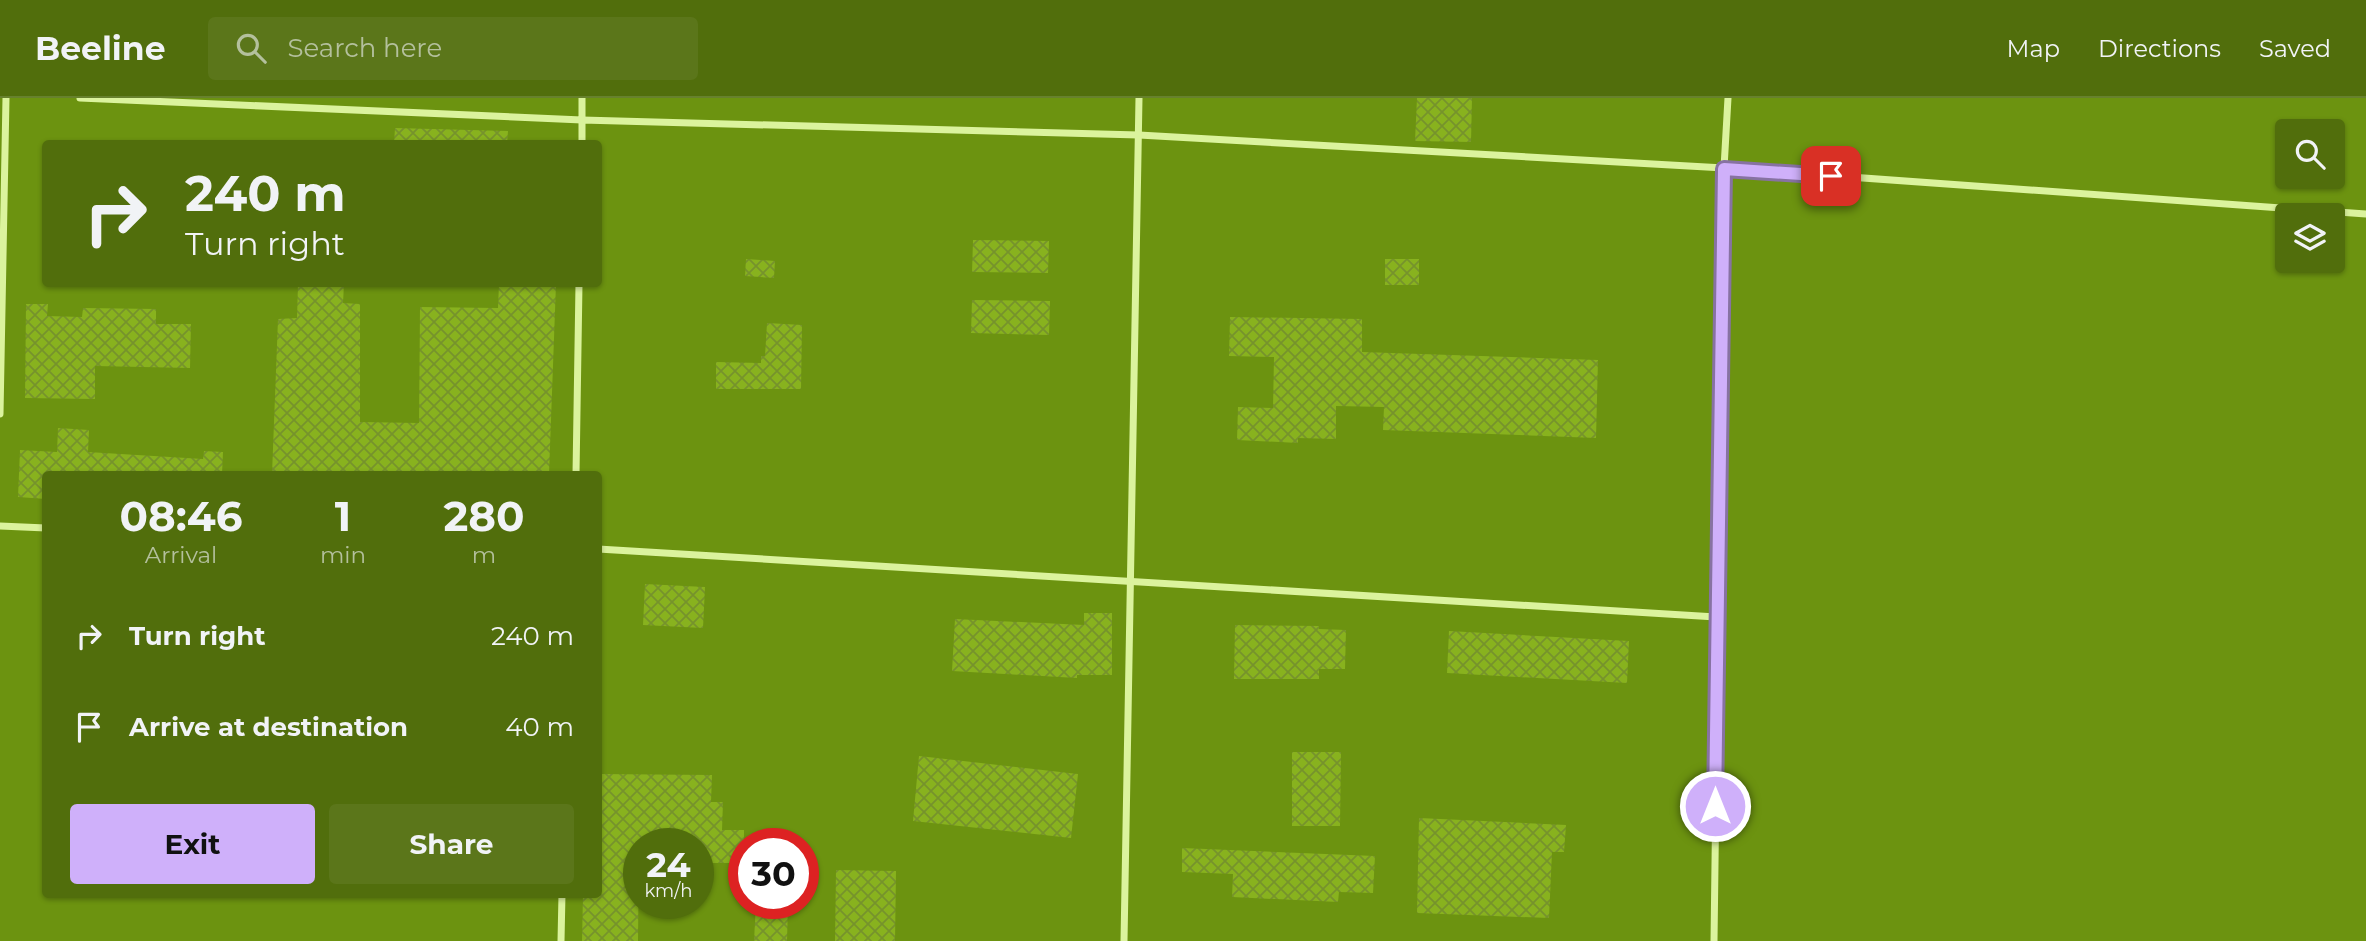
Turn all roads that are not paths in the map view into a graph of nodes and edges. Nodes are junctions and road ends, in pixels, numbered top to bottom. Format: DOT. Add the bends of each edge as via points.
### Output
graph roads {
  1 [pos="6,98"];
  2 [pos="80,98"];
  3 [pos="582,98"];
  4 [pos="1139,98"];
  5 [pos="1728,98"];
  6 [pos="582,120"];
  7 [pos="1139,135"];
  8 [pos="582,140"];
  9 [pos="1724,169"];
  10 [pos="2366,214"];
  11 [pos="579,287"];
  12 [pos="0,414"];
  13 [pos="576,471"];
  14 [pos="0,526"];
  15 [pos="42,528"];
  16 [pos="602,550"];
  17 [pos="1132,580"];
  18 [pos="1716,617"];
  19 [pos="562,898"];
  20 [pos="561,941"];
  21 [pos="1124,941"];
  22 [pos="1714,941"];
  1 -- 12 [label="street"];
  2 -- 6 [label="street"];
  3 -- 6 [label="street"];
  4 -- 7 [label="street"];
  5 -- 9 [label="street"];
  6 -- 7 [label="street"];
  6 -- 8 [label="street"];
  7 -- 9 [label="street"];
  7 -- 17 [label="street"];
  9 -- 10 [label="street"];
  9 -- 18 [label="street"];
  11 -- 13 [label="street"];
  14 -- 15 [label="street"];
  16 -- 17 [label="street"];
  17 -- 18 [label="street"];
  17 -- 21 [label="street"];
  18 -- 22 [label="street"];
  19 -- 20 [label="street"];
}
